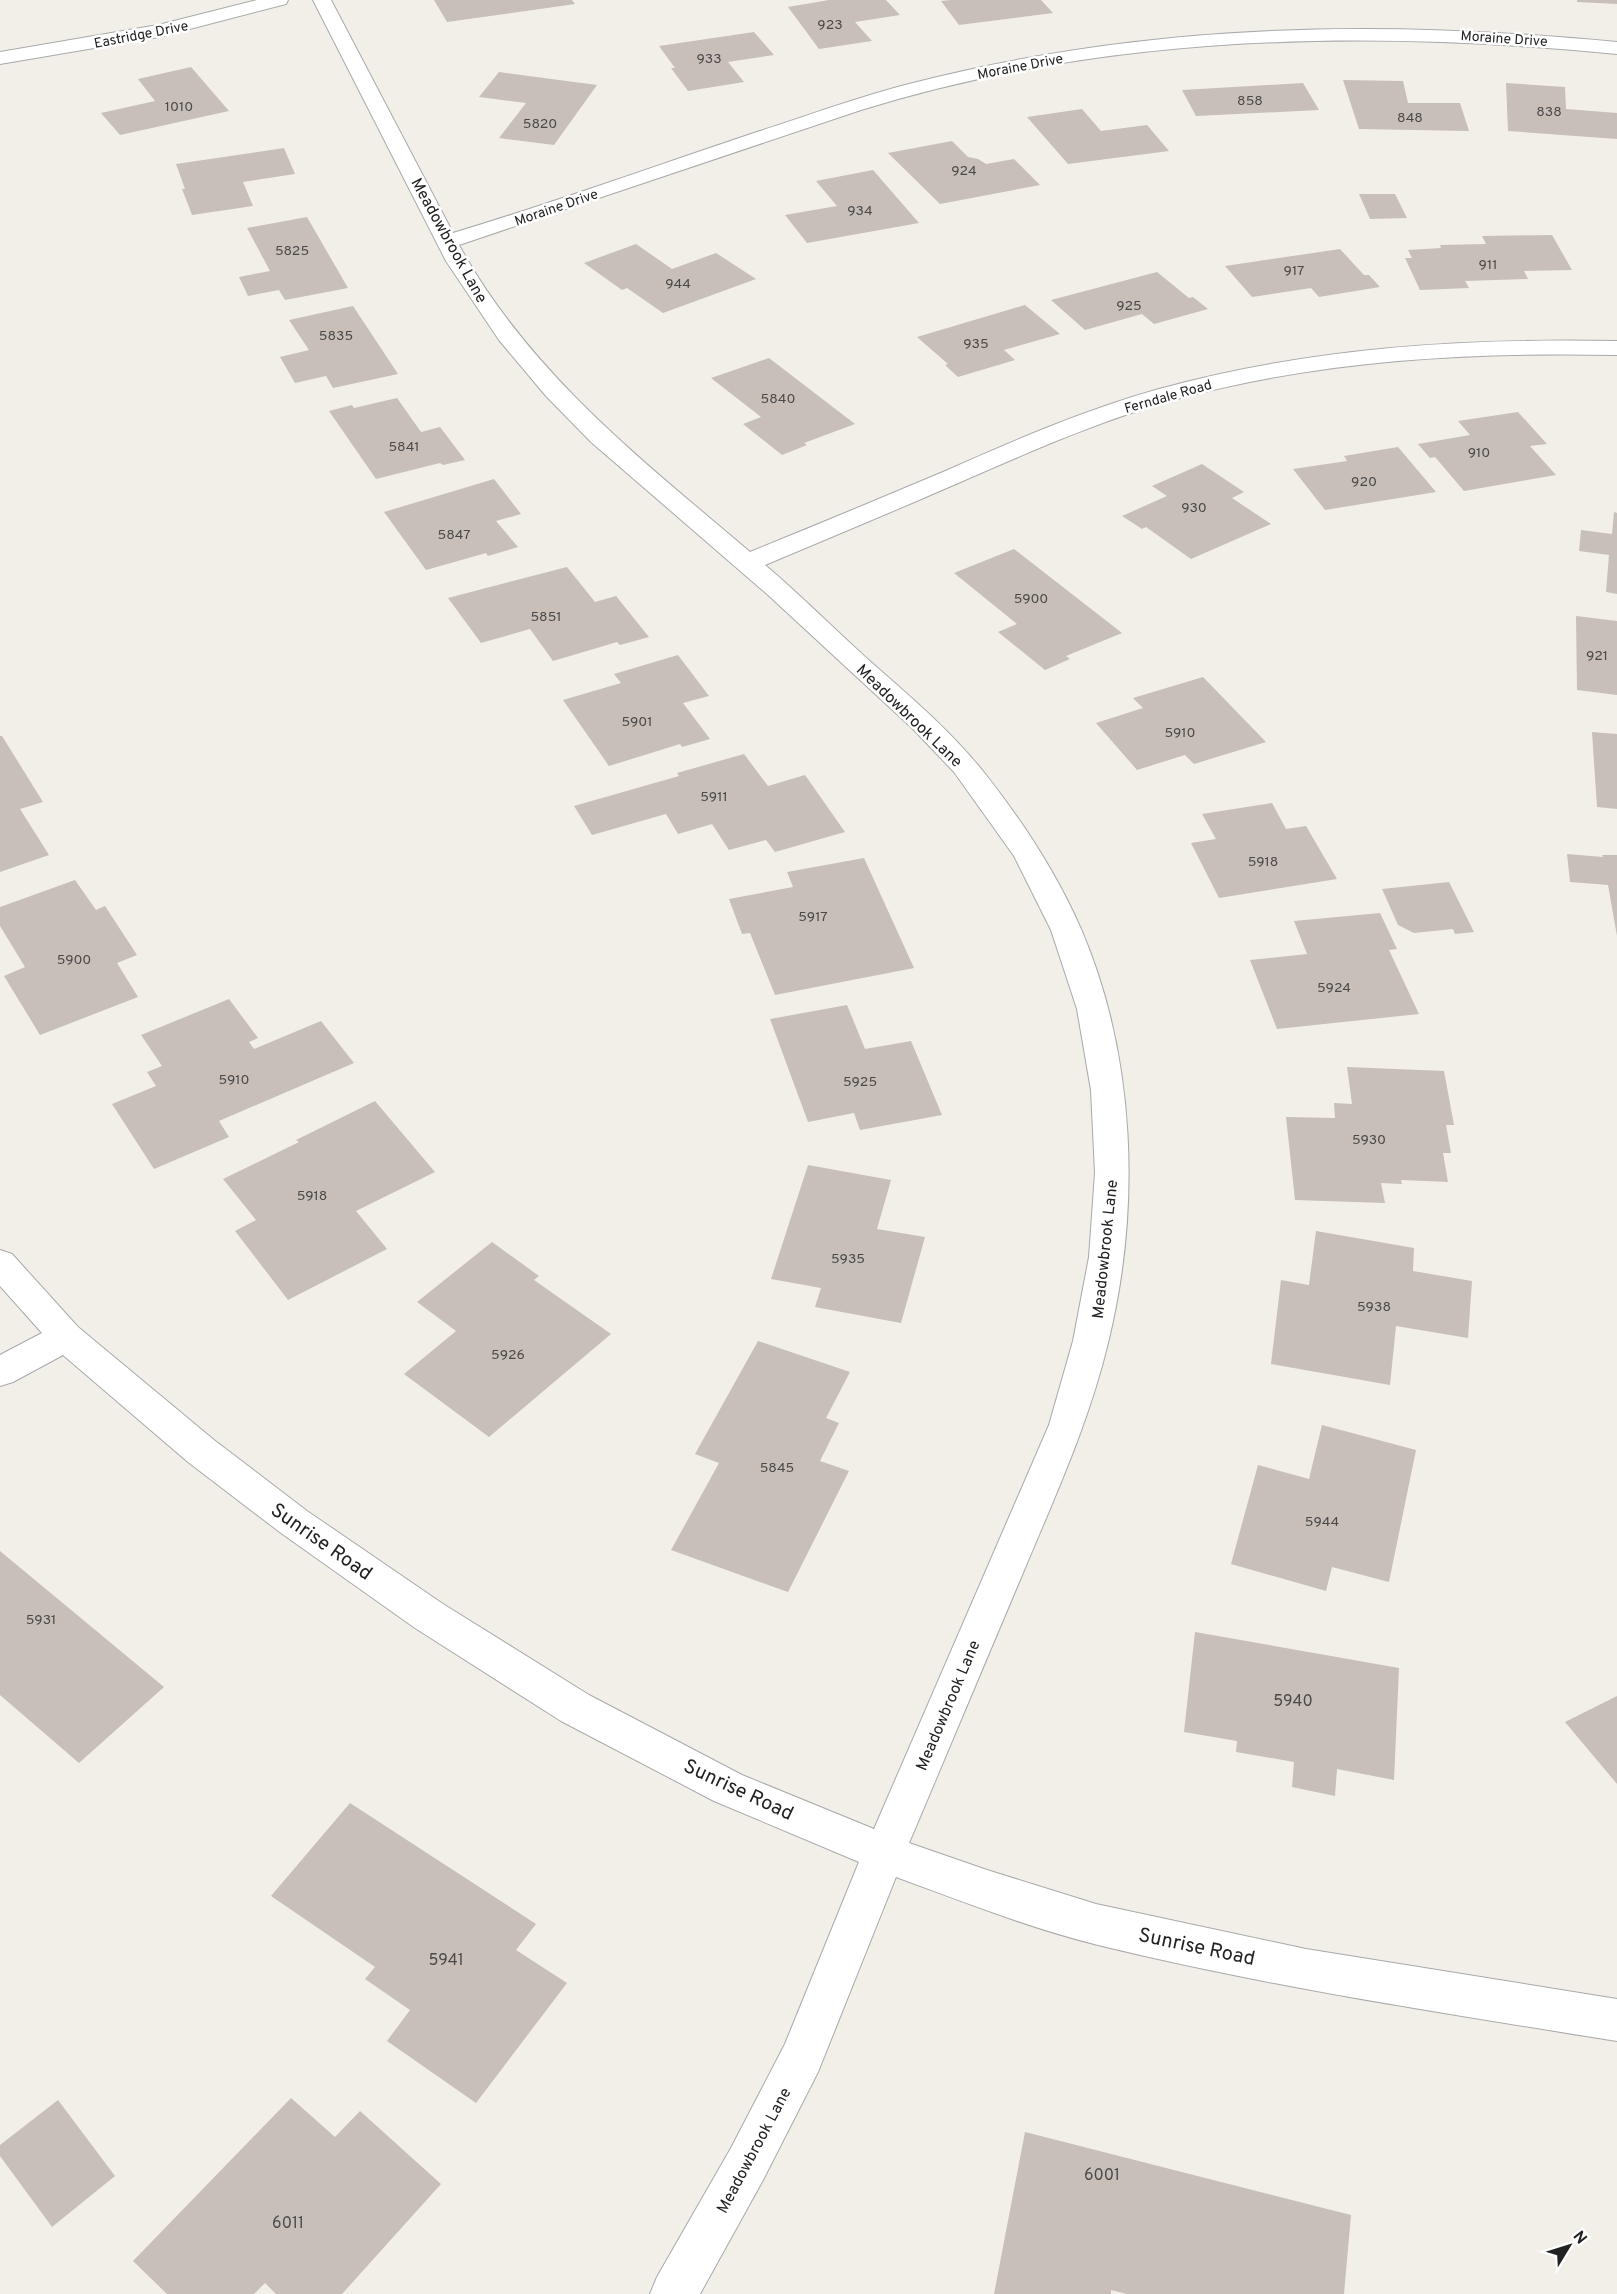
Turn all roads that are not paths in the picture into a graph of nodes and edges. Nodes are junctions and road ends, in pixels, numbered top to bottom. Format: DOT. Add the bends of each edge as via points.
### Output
graph roads {
  1 [pos="279,0"];
  2 [pos="322,0"];
  3 [pos="1617,48"];
  4 [pos="0,58"];
  5 [pos="448,242"];
  6 [pos="1617,348"];
  7 [pos="747,563"];
  8 [pos="0,1263"];
  9 [pos="66,1337"];
  10 [pos="0,1372"];
  11 [pos="885,1853"];
  12 [pos="1617,2020"];
  13 [pos="674,2294"];
  1 -- 4 [label="street, Eastridge Drive" via="159,31"];
  2 -- 5 [label="street, Meadowbrook Lane"];
  3 -- 5 [label="street, Moraine Drive" via="1491,37 1344,34 1212,40 1067,57 961,77 870,101"];
  5 -- 7 [label="street, Meadowbrook Lane" via="514,345 555,392"];
  6 -- 7 [label="street, Ferndale Road" via="1456,348 1281,369 1193,388 1106,414 1041,439"];
  7 -- 11 [label="street, Meadowbrook Lane" via="925,724 1004,818 1052,896 1071,940 1087,986 1107,1084 1113,1169 1110,1224 1104,1280 1082,1382"];
  8 -- 9 [label="street, Sunrise Road"];
  9 -- 10 [label="street"];
  9 -- 11 [label="street, Sunrise Road" via="201,1451 294,1522 429,1616 575,1708 729,1788"];
  11 -- 12 [label="street, Sunrise Road" via="1096,1924 1306,1971"];
  11 -- 13 [label="street, Meadowbrook Lane" via="802,2057"];
}
